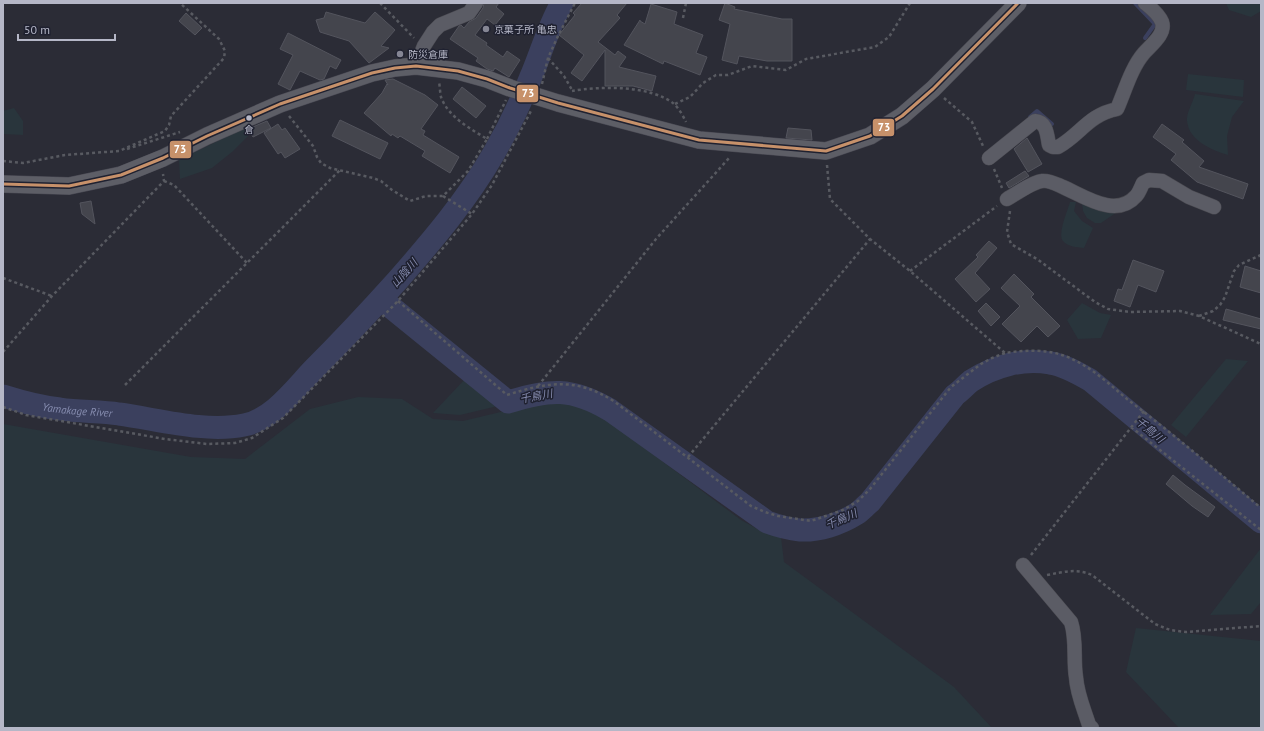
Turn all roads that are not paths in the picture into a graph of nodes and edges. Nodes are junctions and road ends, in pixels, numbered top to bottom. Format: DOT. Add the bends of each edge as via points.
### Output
graph roads {
  1 [pos="476,3"];
  2 [pos="1018,3"];
  3 [pos="1145,3"];
  4 [pos="416,66"];
  5 [pos="989,158"];
  6 [pos="3,184"];
  7 [pos="1007,199"];
  8 [pos="1214,207"];
  9 [pos="1023,565"];
  10 [pos="1092,728"];
  1 -- 4 [label="street" via="469,13 440,25 433,32"];
  2 -- 4 [label="main road" via="933,89 902,116 870,136 826,150 699,140 558,103 458,71"];
  3 -- 5 [label="street" via="1158,15 1162,29 1135,66 1117,109 1096,117 1058,147 1049,145 1044,124 1035,121"];
  4 -- 6 [label="main road" via="372,74 280,104 121,175 69,186"];
  7 -- 8 [label="street" via="1043,181 1103,204 1119,207 1133,199 1143,183 1154,180 1162,181 1193,199"];
  9 -- 10 [label="street" via="1071,622 1079,695"];
}
